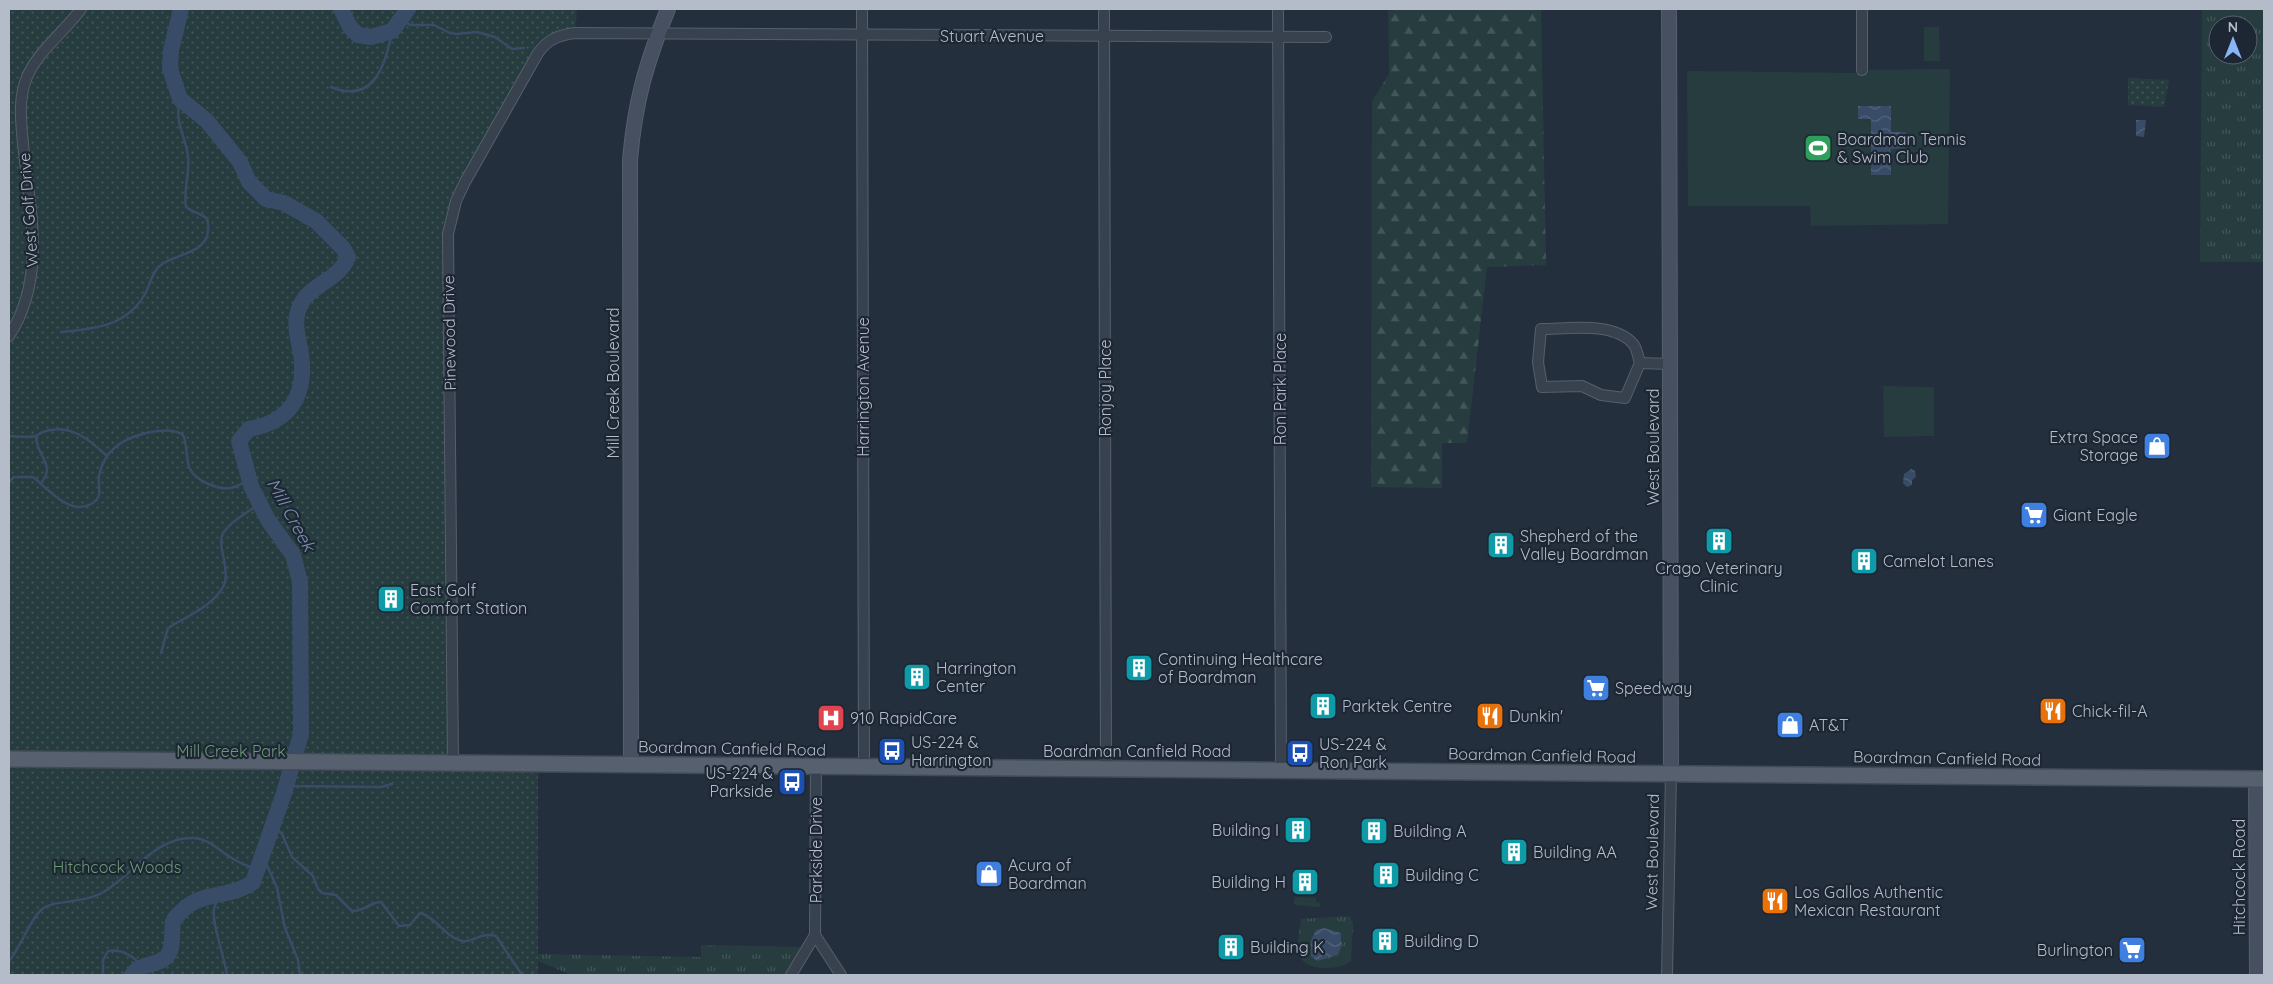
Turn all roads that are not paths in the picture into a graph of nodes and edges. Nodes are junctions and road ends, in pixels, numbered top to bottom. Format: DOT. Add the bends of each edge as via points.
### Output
graph roads {
  1 [pos="82,9"];
  2 [pos="668,9"];
  3 [pos="862,9"];
  4 [pos="1104,9"];
  5 [pos="1278,9"];
  6 [pos="1669,9"];
  7 [pos="1862,9"];
  8 [pos="658,34"];
  9 [pos="862,35"];
  10 [pos="1104,36"];
  11 [pos="1278,38"];
  12 [pos="1326,38"];
  13 [pos="1862,70"];
  14 [pos="9,336"];
  15 [pos="1640,363"];
  16 [pos="1670,364"];
  17 [pos="9,759"];
  18 [pos="453,762"];
  19 [pos="631,764"];
  20 [pos="816,766"];
  21 [pos="864,766"];
  22 [pos="1106,768"];
  23 [pos="1281,770"];
  24 [pos="1671,773"];
  25 [pos="2260,779"];
  26 [pos="815,935"];
  27 [pos="791,975"];
  28 [pos="841,975"];
  29 [pos="1667,975"];
  30 [pos="2257,975"];
  1 -- 14 [label="street, West Golf Drive" via="34,64 23,92 21,122 34,265 26,304"];
  2 -- 8 [label="street, Mill Creek Boulevard"];
  3 -- 9 [label="street, Harrington Avenue"];
  4 -- 10 [label="street, Ronjoy Place"];
  5 -- 11 [label="street, Ron Park Place"];
  6 -- 16 [label="street, West Boulevard"];
  7 -- 13 [label="street"];
  8 -- 9 [label="street, Stuart Avenue"];
  8 -- 18 [label="street, Pinewood Drive" via="562,34 546,43 465,182 450,219"];
  8 -- 19 [label="street, Mill Creek Boulevard" via="637,97 630,160"];
  9 -- 10 [label="street, Stuart Avenue"];
  9 -- 21 [label="street, Harrington Avenue"];
  10 -- 11 [label="street, Stuart Avenue"];
  10 -- 22 [label="street, Ronjoy Place"];
  11 -- 12 [label="street, Stuart Avenue"];
  11 -- 23 [label="street, Ron Park Place"];
  15 -- 15 [label="street" via="1625,398 1601,395 1582,386 1542,387 1538,362 1542,329 1600,329 1624,335 1635,346"];
  15 -- 16 [label="street"];
  16 -- 24 [label="street, West Boulevard"];
  17 -- 18 [label="main road, Boardman Canfield Road"];
  18 -- 19 [label="main road, Boardman Canfield Road"];
  19 -- 20 [label="main road, Boardman Canfield Road"];
  20 -- 21 [label="main road, Boardman Canfield Road"];
  20 -- 26 [label="street, Parkside Drive"];
  21 -- 22 [label="main road, Boardman Canfield Road"];
  22 -- 23 [label="main road, Boardman Canfield Road"];
  23 -- 24 [label="main road, Boardman Canfield Road"];
  24 -- 25 [label="main road, Boardman Canfield Road"];
  24 -- 29 [label="street, West Boulevard"];
  25 -- 30 [label="street, Hitchcock Road"];
  26 -- 27 [label="street"];
  26 -- 28 [label="street"];
}
